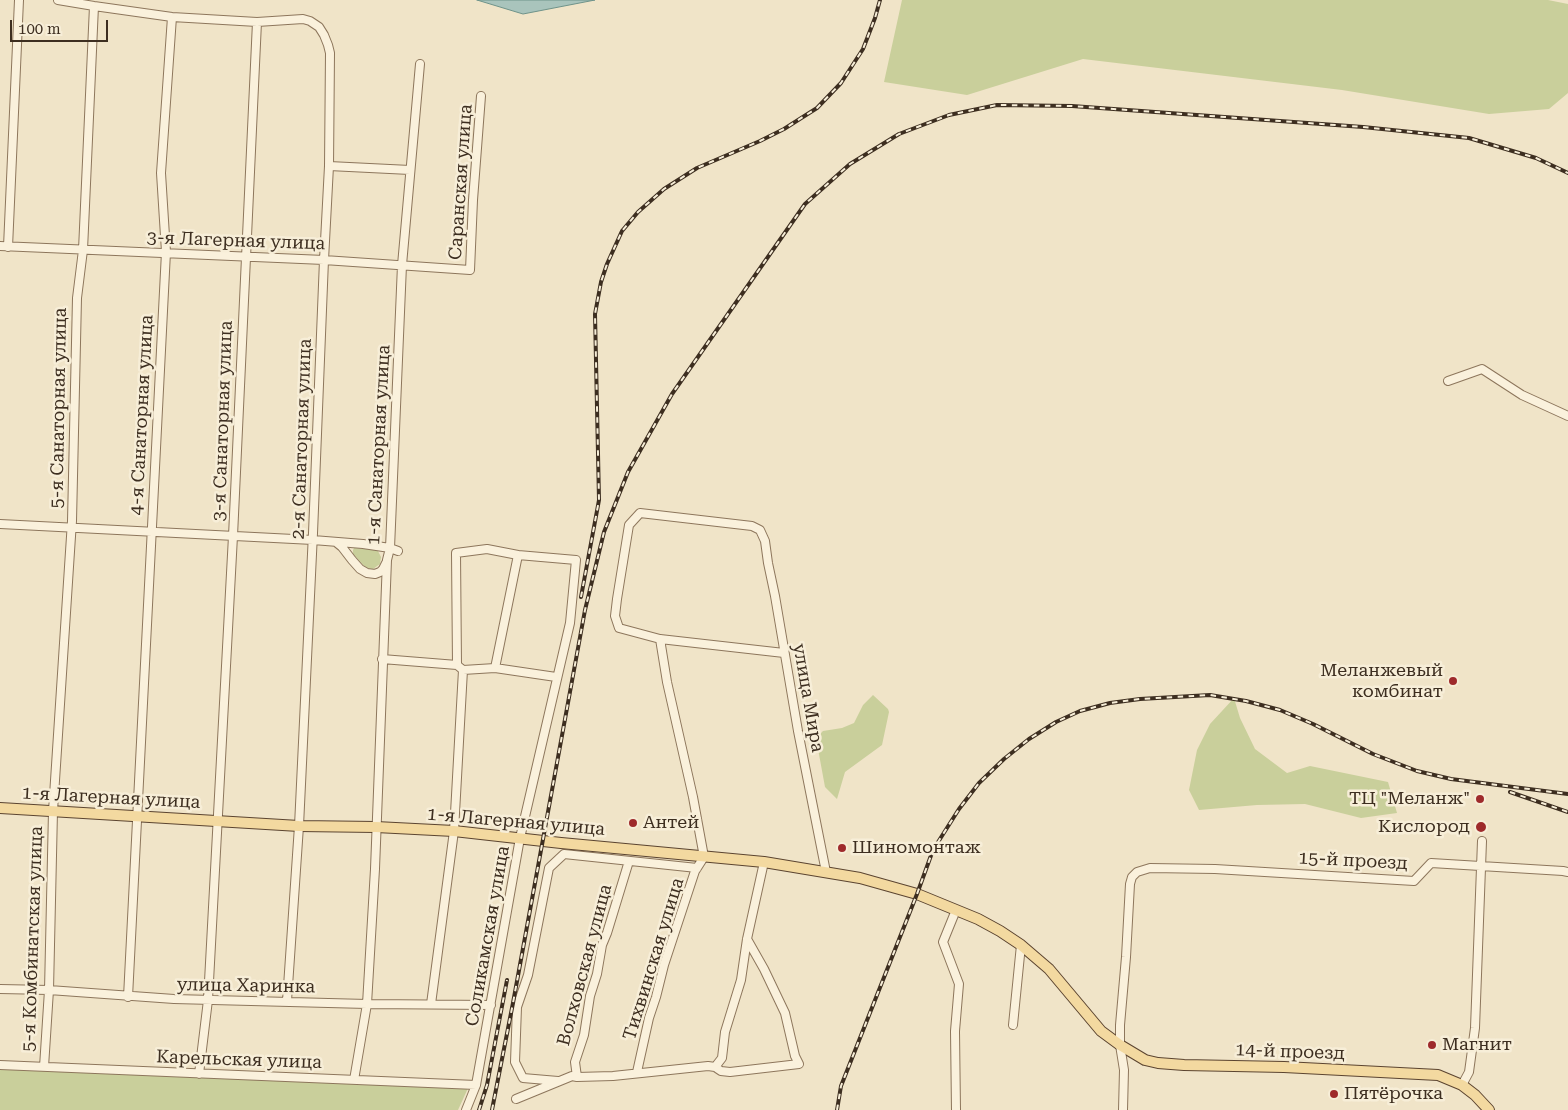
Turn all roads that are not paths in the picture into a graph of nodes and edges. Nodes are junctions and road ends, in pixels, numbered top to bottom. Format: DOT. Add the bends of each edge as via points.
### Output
graph roads {
  1 [pos="19,0"];
  2 [pos="58,0"];
  3 [pos="94,6"];
  4 [pos="172,17"];
  5 [pos="257,22"];
  6 [pos="420,64"];
  7 [pos="481,96"];
  8 [pos="329,166"];
  9 [pos="410,170"];
  10 [pos="4,246"];
  11 [pos="83,250"];
  12 [pos="166,252"];
  13 [pos="245,256"];
  14 [pos="324,260"];
  15 [pos="402,265"];
  16 [pos="470,270"];
  17 [pos="1448,381"];
  18 [pos="1568,416"];
  19 [pos="0,524"];
  20 [pos="71,527"];
  21 [pos="151,532"];
  22 [pos="233,536"];
  23 [pos="313,540"];
  24 [pos="335,542"];
  25 [pos="375,546"];
  26 [pos="390,548"];
  27 [pos="398,551"];
  28 [pos="518,555"];
  29 [pos="387,560"];
  30 [pos="660,639"];
  31 [pos="784,653"];
  32 [pos="382,659"];
  33 [pos="460,668"];
  34 [pos="495,668"];
  35 [pos="556,677"];
  36 [pos="0,808"];
  37 [pos="52,811"];
  38 [pos="137,816"];
  39 [pos="218,821"];
  40 [pos="299,826"];
  41 [pos="376,827"];
  42 [pos="454,831"];
  43 [pos="520,838"];
  44 [pos="1482,840"];
  45 [pos="704,856"];
  46 [pos="629,861"];
  47 [pos="764,862"];
  48 [pos="1482,866"];
  49 [pos="697,868"];
  50 [pos="826,872"];
  51 [pos="1568,872"];
  52 [pos="956,910"];
  53 [pos="747,939"];
  54 [pos="1021,945"];
  55 [pos="0,989"];
  56 [pos="48,990"];
  57 [pos="128,997"];
  58 [pos="208,1000"];
  59 [pos="287,1001"];
  60 [pos="367,1004"];
  61 [pos="431,1004"];
  62 [pos="491,1005"];
  63 [pos="1013,1026"];
  64 [pos="1120,1045"];
  65 [pos="0,1065"];
  66 [pos="44,1067"];
  67 [pos="714,1067"];
  68 [pos="637,1072"];
  69 [pos="199,1074"];
  70 [pos="577,1077"];
  71 [pos="354,1080"];
  72 [pos="559,1081"];
  73 [pos="476,1085"];
  74 [pos="1462,1085"];
  75 [pos="516,1099"];
  76 [pos="466,1110"];
  77 [pos="956,1110"];
  78 [pos="1123,1110"];
  79 [pos="1489,1110"];
  1 -- 10 [label="street"];
  2 -- 3 [label="street"];
  3 -- 4 [label="street"];
  3 -- 11 [label="street, 5-я Санаторная улица"];
  4 -- 5 [label="street"];
  4 -- 12 [label="street, 4-я Санаторная улица" via="161,173"];
  5 -- 8 [label="street, 2-я Санаторная улица" via="303,19 319,27 324,35 330,53"];
  5 -- 13 [label="street, 3-я Санаторная улица"];
  6 -- 9 [label="street, 1-я Санаторная улица"];
  7 -- 16 [label="street, Саранская улица"];
  8 -- 9 [label="street"];
  8 -- 14 [label="street, 2-я Санаторная улица"];
  9 -- 15 [label="street, 1-я Санаторная улица"];
  10 -- 11 [label="street, 3-я Лагерная улица"];
  11 -- 12 [label="street, 3-я Лагерная улица"];
  11 -- 20 [label="street, 5-я Санаторная улица" via="77,298"];
  12 -- 13 [label="street, 3-я Лагерная улица"];
  12 -- 21 [label="street, 4-я Санаторная улица"];
  13 -- 14 [label="street, 3-я Лагерная улица"];
  13 -- 22 [label="street, 3-я Санаторная улица"];
  14 -- 15 [label="street, 3-я Лагерная улица"];
  14 -- 23 [label="street, 2-я Санаторная улица"];
  15 -- 16 [label="street, 3-я Лагерная улица"];
  15 -- 26 [label="street, 1-я Санаторная улица"];
  17 -- 18 [label="street" via="1482,369 1522,395"];
  19 -- 20 [label="street"];
  20 -- 21 [label="street"];
  20 -- 37 [label="street, 5-я Санаторная улица"];
  21 -- 22 [label="street"];
  21 -- 38 [label="street, 4-я Санаторная улица"];
  22 -- 23 [label="street"];
  22 -- 39 [label="street, 3-я Санаторная улица"];
  23 -- 24 [label="street"];
  23 -- 40 [label="street, 2-я Санаторная улица"];
  24 -- 25 [label="street"];
  24 -- 29 [label="street" via="367,574 380,572"];
  25 -- 26 [label="street"];
  25 -- 29 [label="street" via="383,551"];
  26 -- 27 [label="street"];
  26 -- 29 [label="street, 1-я Санаторная улица"];
  28 -- 33 [label="street" via="487,549 456,553"];
  28 -- 34 [label="street"];
  28 -- 35 [label="street, Соликамская улица" via="576,560 570,623"];
  29 -- 32 [label="street, 1-я Санаторная улица"];
  30 -- 31 [label="street"];
  30 -- 31 [label="street, улица Мира" via="619,628 615,616 629,525 640,513 752,526 760,530 765,541"];
  30 -- 45 [label="street"];
  31 -- 50 [label="street, улица Мира"];
  32 -- 33 [label="street"];
  32 -- 41 [label="street, 1-я Санаторная улица"];
  33 -- 34 [label="street"];
  33 -- 42 [label="street"];
  34 -- 35 [label="street"];
  35 -- 43 [label="street, Соликамская улица"];
  36 -- 37 [label="main road, 1-я Лагерная улица"];
  37 -- 38 [label="main road, 1-я Лагерная улица"];
  37 -- 56 [label="street, 5-я Комбинатская улица"];
  38 -- 39 [label="main road, 1-я Лагерная улица"];
  38 -- 57 [label="street, 4-я Санаторная улица"];
  39 -- 40 [label="main road, 1-я Лагерная улица"];
  39 -- 58 [label="street, 3-я Санаторная улица"];
  40 -- 41 [label="main road, 1-я Лагерная улица"];
  40 -- 59 [label="street, 2-я Санаторная улица"];
  41 -- 42 [label="main road, 1-я Лагерная улица"];
  41 -- 60 [label="street, 1-я Санаторная улица"];
  42 -- 43 [label="main road, 1-я Лагерная улица"];
  42 -- 61 [label="street"];
  43 -- 45 [label="main road, 1-я Лагерная улица"];
  43 -- 62 [label="street, Соликамская улица"];
  44 -- 48 [label="street"];
  45 -- 47 [label="main road, 1-я Лагерная улица"];
  45 -- 49 [label="street, Тихвинская улица"];
  46 -- 49 [label="street"];
  46 -- 70 [label="street, Волховская улица" via="602,945 584,1035 575,1062"];
  46 -- 72 [label="street" via="564,854 549,868 528,975 518,1007 515,1062 523,1078"];
  47 -- 50 [label="main road, 1-я Лагерная улица"];
  47 -- 53 [label="street"];
  48 -- 51 [label="street, 15-й проезд"];
  48 -- 64 [label="street, 15-й проезд" via="1431,863 1414,880 1224,869 1150,868 1137,872 1130,884"];
  48 -- 74 [label="street" via="1475,1028 1469,1072"];
  49 -- 68 [label="street, Тихвинская улица" via="664,965"];
  50 -- 52 [label="main road, 1-я Лагерная улица" via="917,894"];
  52 -- 54 [label="main road, 1-я Лагерная улица" via="978,919"];
  52 -- 77 [label="street" via="942,942 959,984 955,1031"];
  53 -- 67 [label="street" via="741,980 725,1032 722,1058"];
  53 -- 67 [label="street" via="785,1013 799,1064 730,1072"];
  54 -- 63 [label="street"];
  54 -- 64 [label="main road, 1-я Лагерная улица" via="1050,969 1101,1030"];
  55 -- 56 [label="street, улица Харинка"];
  56 -- 57 [label="street, улица Харинка"];
  56 -- 66 [label="street, 5-я Комбинатская улица"];
  57 -- 58 [label="street, улица Харинка"];
  58 -- 59 [label="street, улица Харинка"];
  58 -- 69 [label="street, 3-я Санаторная улица"];
  59 -- 60 [label="street, улица Харинка"];
  60 -- 61 [label="street, улица Харинка"];
  60 -- 71 [label="street, 1-я Санаторная улица"];
  61 -- 62 [label="street, улица Харинка"];
  62 -- 73 [label="street, Соликамская улица"];
  64 -- 74 [label="main road, 14-й проезд" via="1144,1060 1158,1063 1413,1073 1438,1075"];
  64 -- 78 [label="street" via="1124,1070"];
  65 -- 66 [label="street, Карельская улица"];
  66 -- 69 [label="street, Карельская улица"];
  67 -- 68 [label="street"];
  68 -- 70 [label="street"];
  69 -- 71 [label="street, Карельская улица"];
  70 -- 72 [label="street"];
  71 -- 73 [label="street, Карельская улица"];
  72 -- 75 [label="street"];
  73 -- 76 [label="street, Соликамская улица"];
  74 -- 79 [label="main road, 14-й проезд"];
}
